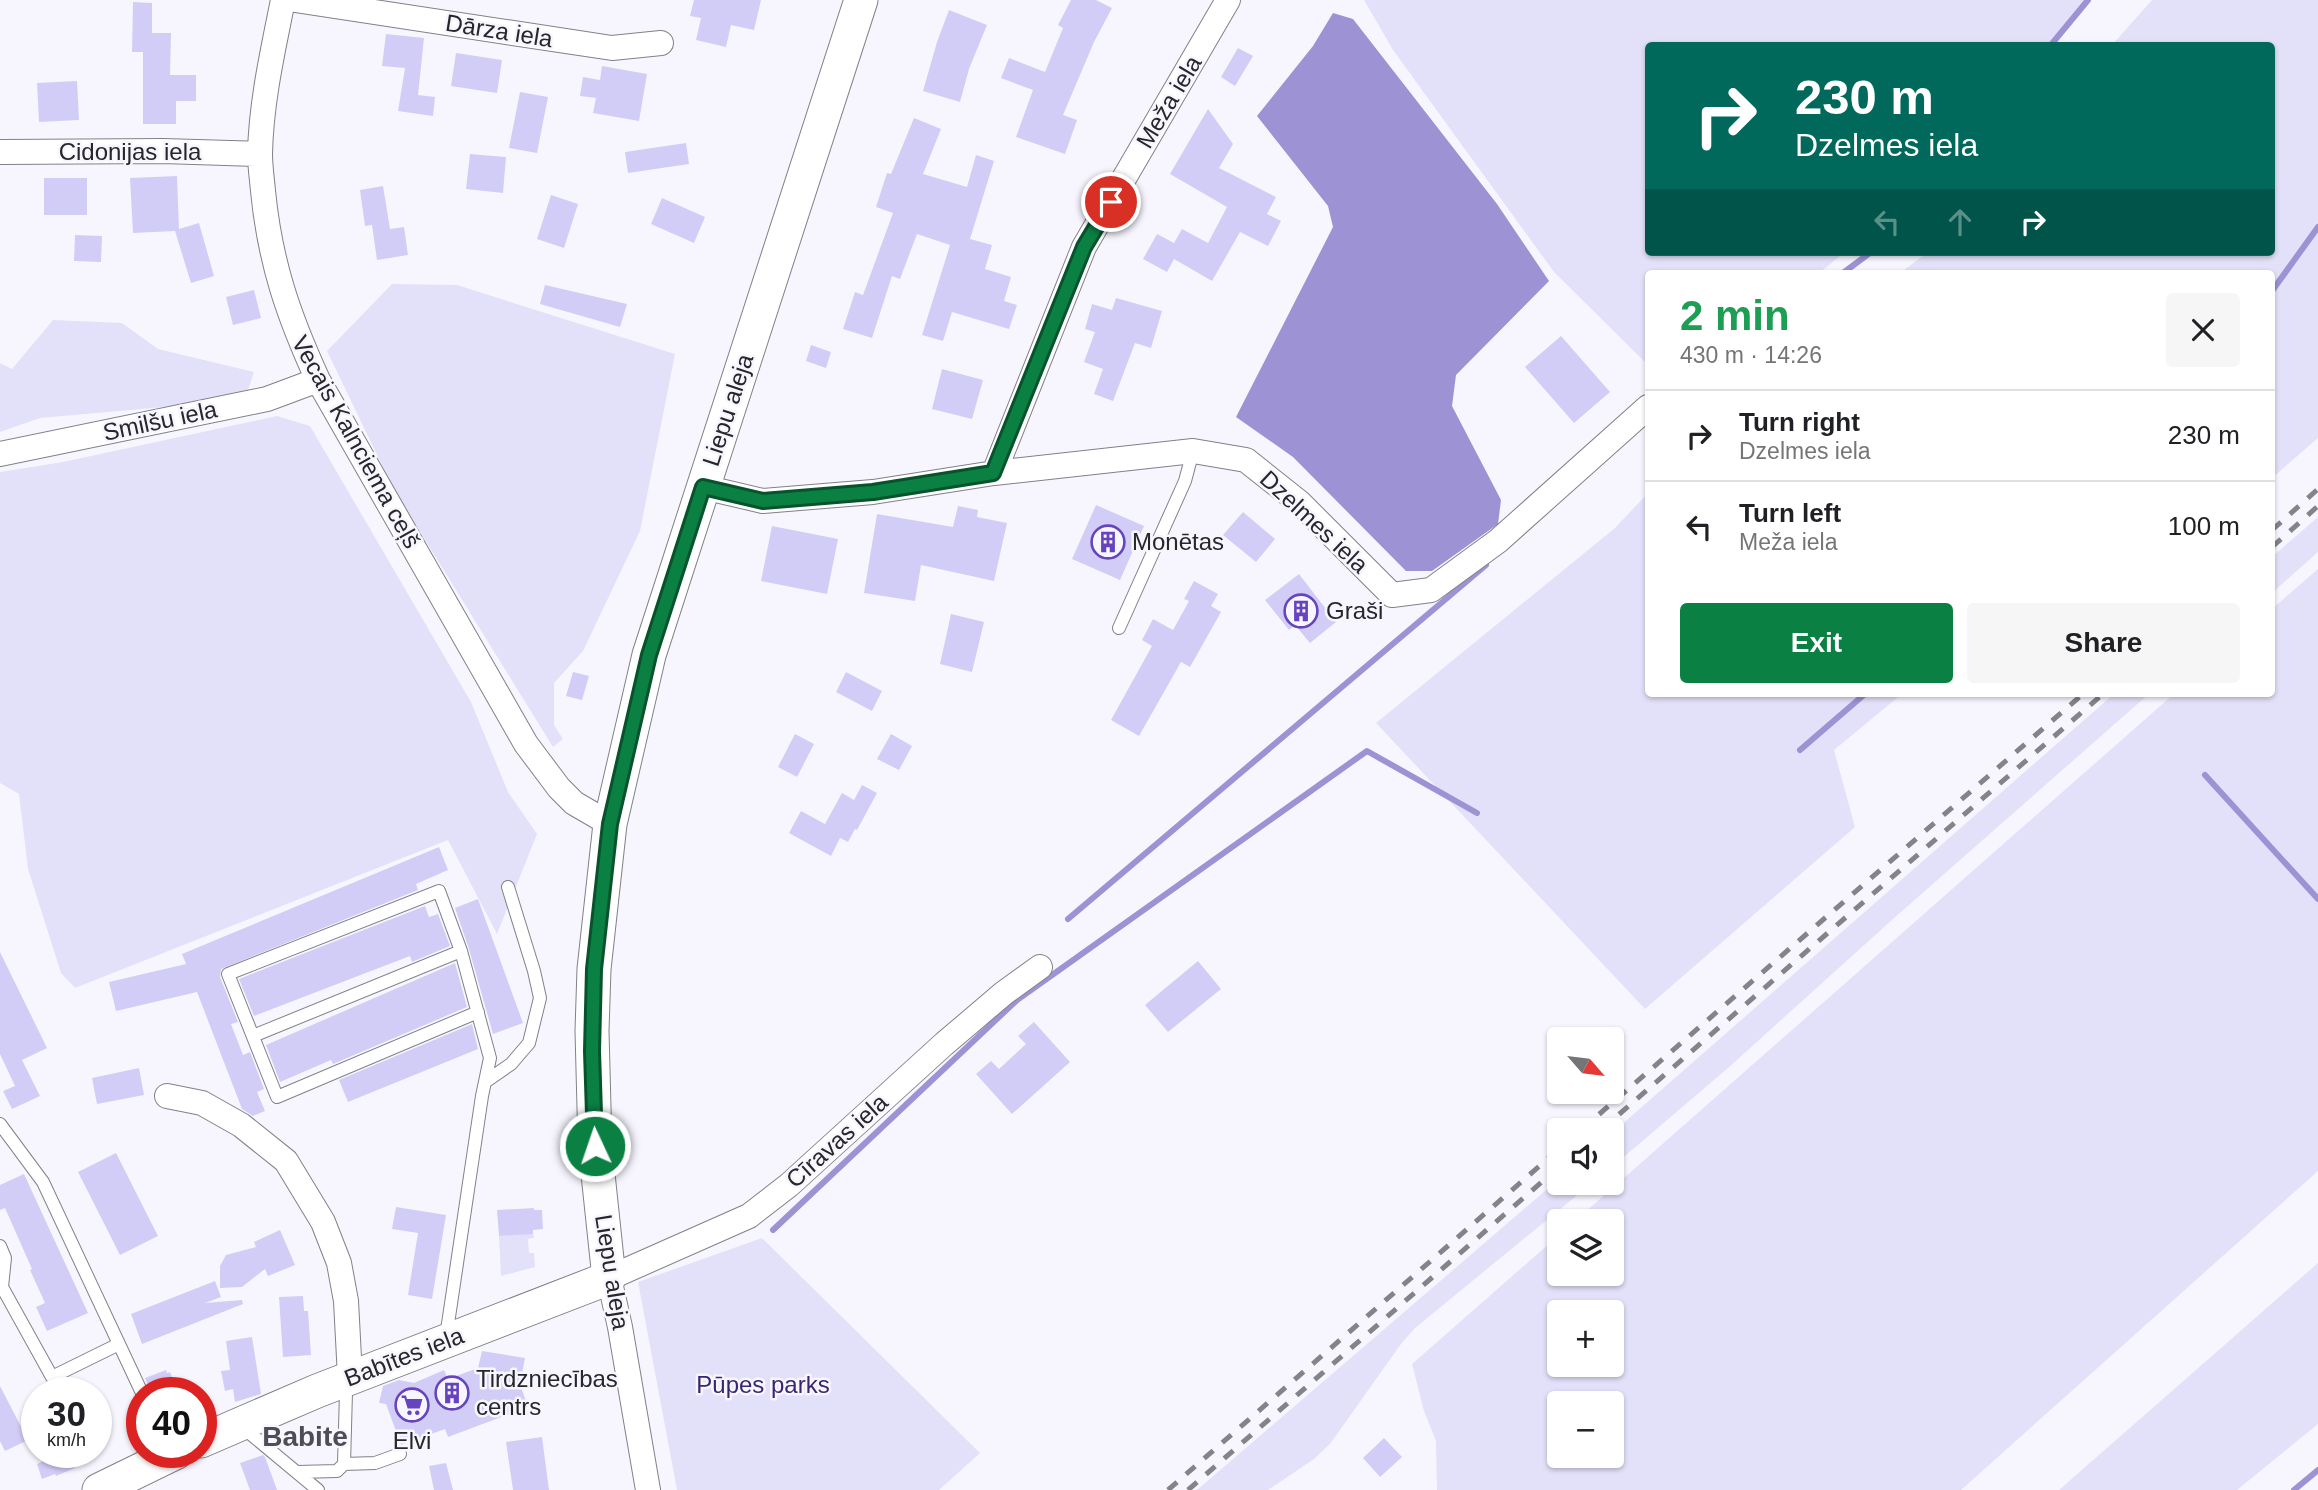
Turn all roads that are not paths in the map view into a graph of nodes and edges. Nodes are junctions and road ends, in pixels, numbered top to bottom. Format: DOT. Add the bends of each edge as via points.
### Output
graph roads {
  1 [pos="283,0"];
  2 [pos="295,0"];
  3 [pos="861,0"];
  4 [pos="1228,0"];
  5 [pos="662,43"];
  6 [pos="0,152"];
  7 [pos="260,154"];
  8 [pos="317,380"];
  9 [pos="1645,410"];
  10 [pos="1192,452"];
  11 [pos="0,454"];
  12 [pos="993,473"];
  13 [pos="703,487"];
  14 [pos="1119,628"];
  15 [pos="610,824"];
  16 [pos="508,887"];
  17 [pos="461,951"];
  18 [pos="1040,967"];
  19 [pos="478,1012"];
  20 [pos="253,1036"];
  21 [pos="485,1082"];
  22 [pos="167,1096"];
  23 [pos="0,1124"];
  24 [pos="0,1246"];
  25 [pos="609,1278"];
  26 [pos="446,1341"];
  27 [pos="119,1344"];
  28 [pos="134,1377"];
  29 [pos="350,1377"];
  30 [pos="239,1423"];
  31 [pos="217,1433"];
  32 [pos="400,1454"];
  33 [pos="344,1464"];
  34 [pos="142,1468"];
  35 [pos="297,1472"];
  36 [pos="99,1490"];
  37 [pos="318,1490"];
  38 [pos="648,1490"];
  1 -- 7 [label="street, Vecais Kalnciema ceļš"];
  2 -- 5 [label="street, Dārza iela" via="611,48"];
  3 -- 13 [label="street, Liepu aleja"];
  4 -- 12 [label="street, Meža iela" via="1084,247"];
  6 -- 7 [label="street, Cidonijas iela"];
  7 -- 8 [label="street, Vecais Kalnciema ceļš" via="275,269 292,324"];
  8 -- 11 [label="street, Smilšu iela" via="267,399"];
  8 -- 15 [label="street, Vecais Kalnciema ceļš" via="526,744 574,803"];
  9 -- 10 [label="street, Dzelmes iela" via="1498,541 1431,590 1411,594 1392,595 1300,503 1246,460"];
  10 -- 12 [label="street, Dzelmes iela"];
  10 -- 14 [label="lane" via="1185,481"];
  12 -- 13 [label="street, Dzelmes iela" via="873,492 763,501"];
  13 -- 15 [label="street, Liepu aleja" via="649,655"];
  15 -- 25 [label="street, Liepu aleja" via="595,956 592,1031 595,1146"];
  16 -- 21 [label="lane" via="540,998 529,1043 511,1064"];
  17 -- 19 [label="lane"];
  17 -- 20 [label="lane"];
  17 -- 20 [label="lane" via="439,891 228,974"];
  18 -- 25 [label="street, Cīravas iela" via="974,1018 749,1216"];
  19 -- 20 [label="lane" via="276,1097"];
  19 -- 21 [label="lane" via="490,1058"];
  21 -- 26 [label="lane"];
  22 -- 29 [label="street" via="202,1103 241,1125 286,1161 323,1222 339,1263"];
  23 -- 27 [label="lane" via="43,1182"];
  24 -- 27 [label="lane" via="5,1258 2,1287 52,1377"];
  25 -- 26 [label="street, Babītes iela"];
  25 -- 38 [label="street, Liepu aleja"];
  26 -- 29 [label="street, Babītes iela"];
  27 -- 28 [label="lane"];
  29 -- 30 [label="street, Babītes iela"];
  29 -- 33 [label="lane"];
  30 -- 31 [label="street, Babītes iela"];
  30 -- 35 [label="lane"];
  32 -- 33 [label="lane" via="375,1463"];
  33 -- 35 [label="lane" via="337,1471"];
  34 -- 36 [label="street"];
  35 -- 37 [label="lane"];
}
